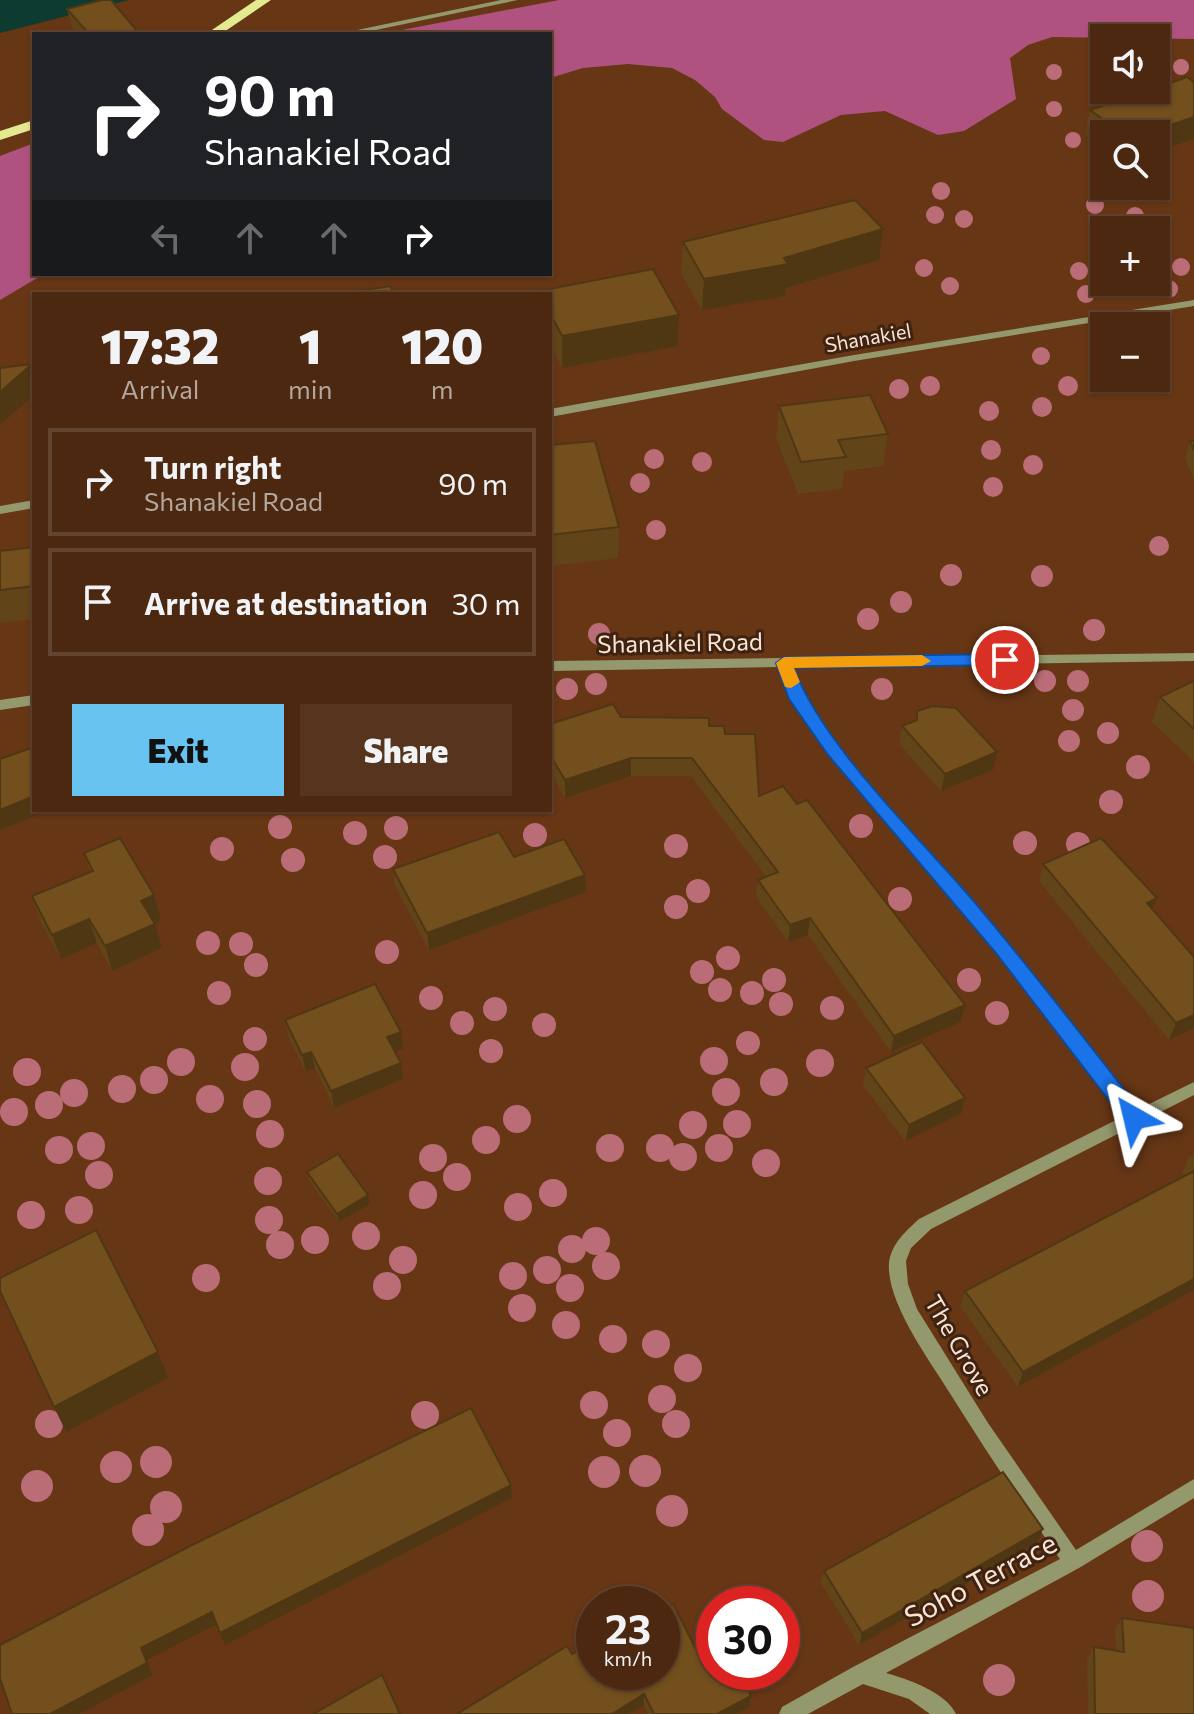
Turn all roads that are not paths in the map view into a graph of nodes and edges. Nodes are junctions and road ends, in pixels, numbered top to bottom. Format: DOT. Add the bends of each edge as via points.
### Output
graph roads {
  1 [pos="265,0"];
  2 [pos="514,0"];
  3 [pos="215,32"];
  4 [pos="353,32"];
  5 [pos="32,125"];
  6 [pos="0,136"];
  7 [pos="1194,303"];
  8 [pos="552,413"];
  9 [pos="32,504"];
  10 [pos="0,510"];
  11 [pos="1194,657"];
  12 [pos="784,663"];
  13 [pos="552,666"];
  14 [pos="32,700"];
  15 [pos="0,705"];
  16 [pos="1194,1088"];
  17 [pos="1134,1118"];
  18 [pos="1194,1488"];
  19 [pos="1073,1562"];
  20 [pos="860,1674"];
  21 [pos="789,1714"];
  22 [pos="946,1714"];
  1 -- 3 [label="main road"];
  2 -- 4 [label="street"];
  5 -- 6 [label="main road"];
  7 -- 8 [label="street, Shanakiel"];
  9 -- 10 [label="street"];
  11 -- 12 [label="street, Shanakiel Road"];
  12 -- 13 [label="street, Shanakiel Road"];
  12 -- 17 [label="street" via="797,699 834,751 1001,946"];
  14 -- 15 [label="street"];
  16 -- 17 [label="street, The Grove"];
  17 -- 19 [label="street, The Grove" via="925,1224 904,1242 897,1266 920,1330 1008,1471"];
  18 -- 19 [label="street, Soho Terrace"];
  19 -- 20 [label="street, Soho Terrace"];
  20 -- 21 [label="street, Soho Terrace"];
  20 -- 22 [label="street" via="914,1691"];
}
